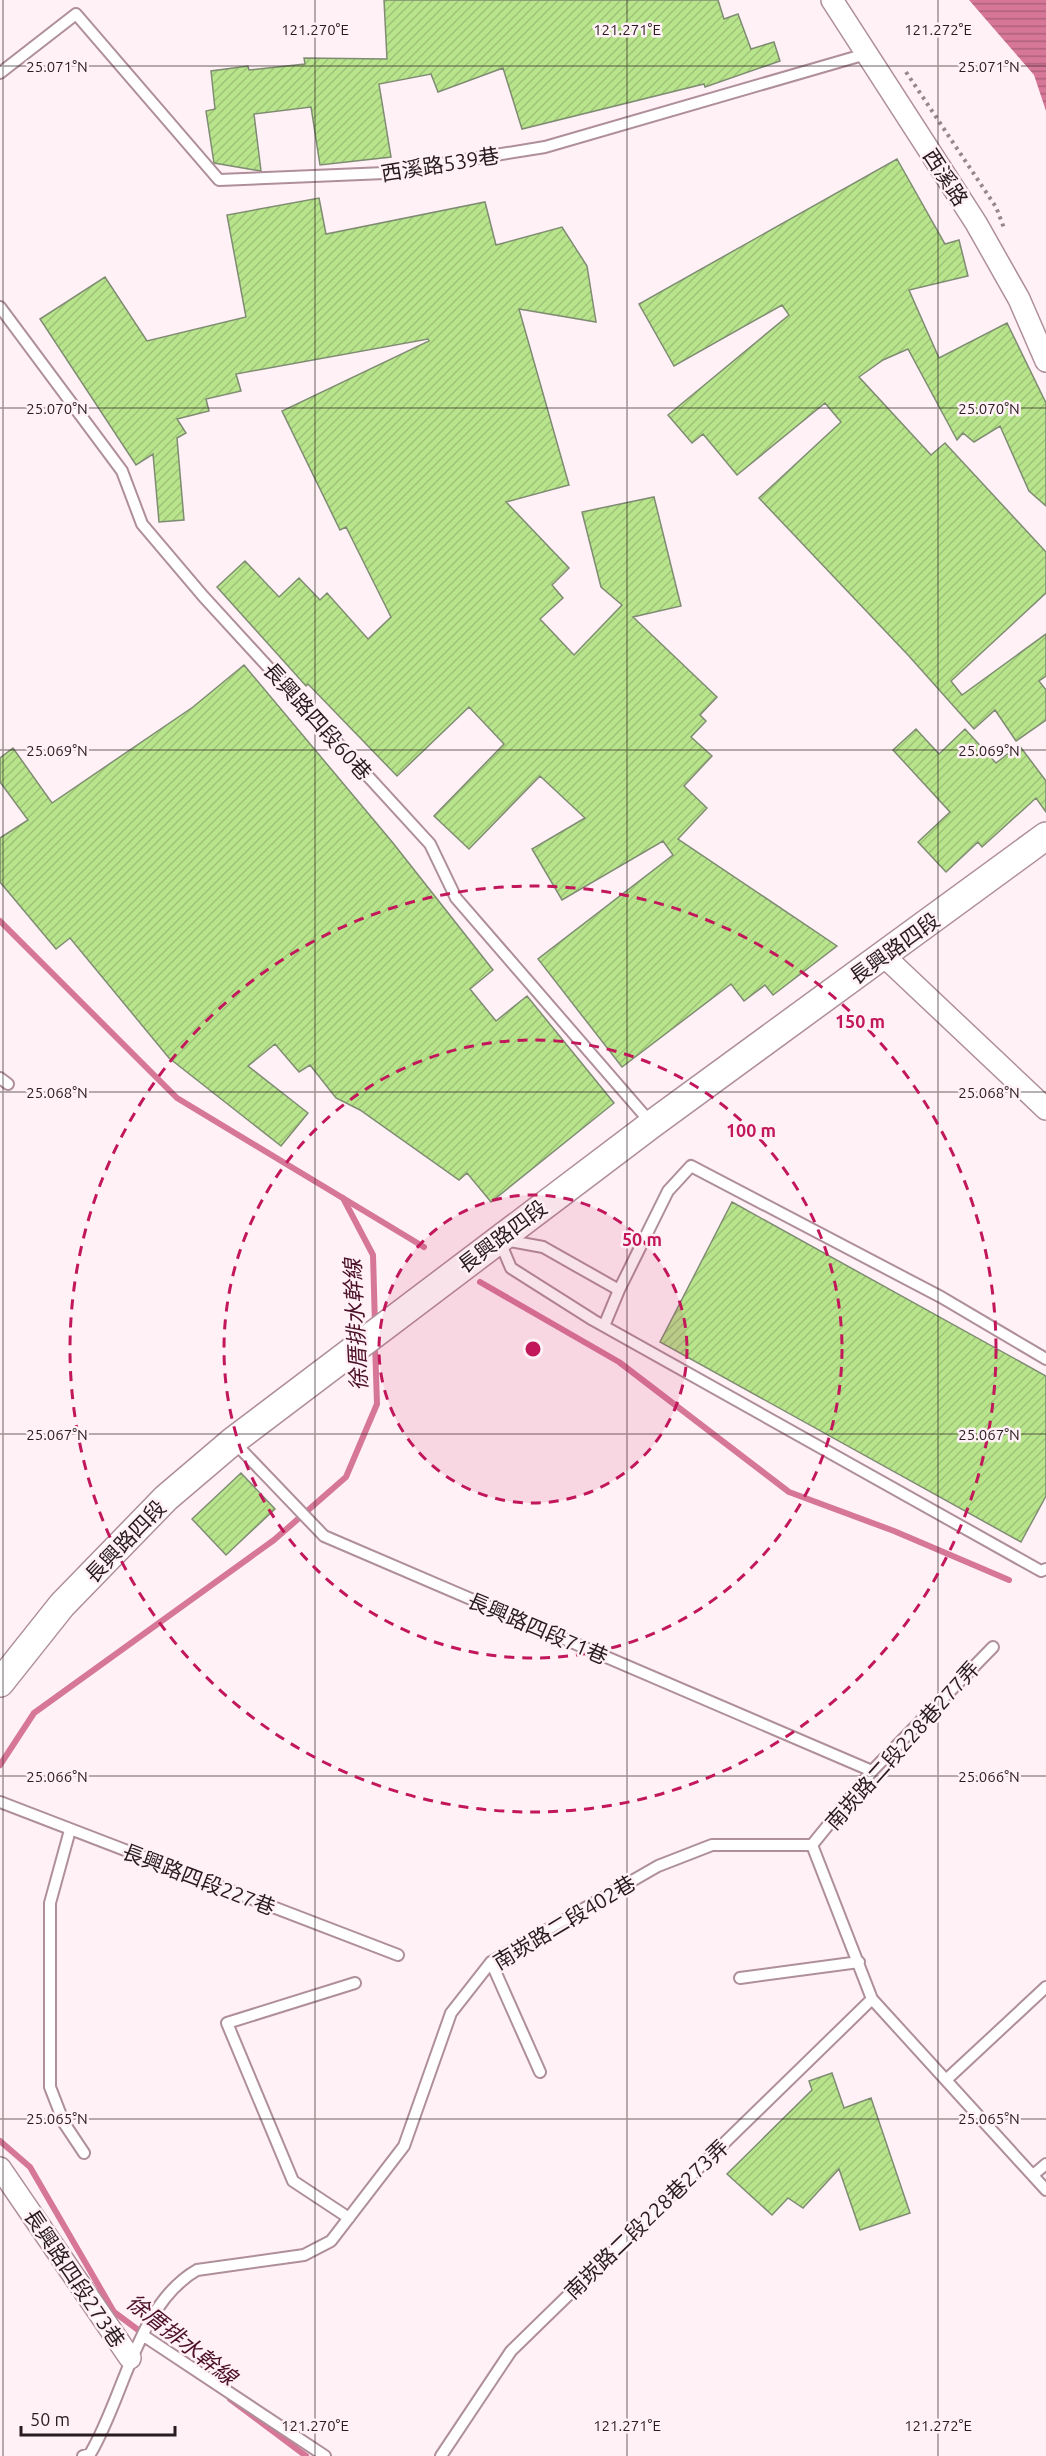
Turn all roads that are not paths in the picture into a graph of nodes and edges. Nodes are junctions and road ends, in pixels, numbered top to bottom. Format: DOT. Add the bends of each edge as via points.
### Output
graph roads {
  1 [pos="832,0"];
  2 [pos="866,54"];
  3 [pos="0,73"];
  4 [pos="0,307"];
  5 [pos="1046,361"];
  6 [pos="1046,836"];
  7 [pos="884,956"];
  8 [pos="1046,1109"];
  9 [pos="652,1124"];
  10 [pos="498,1239"];
  11 [pos="619,1290"];
  12 [pos="604,1326"];
  13 [pos="1046,1359"];
  14 [pos="233,1441"];
  15 [pos="1046,1569"];
  16 [pos="993,1647"];
  17 [pos="0,1683"];
  18 [pos="872,1771"];
  19 [pos="0,1802"];
  20 [pos="70,1830"];
  21 [pos="812,1845"];
  22 [pos="398,1955"];
  23 [pos="491,1962"];
  24 [pos="859,1962"];
  25 [pos="740,1978"];
  26 [pos="355,1983"];
  27 [pos="1046,1988"];
  28 [pos="872,1999"];
  29 [pos="540,2072"];
  30 [pos="946,2079"];
  31 [pos="84,2153"];
  32 [pos="1046,2164"];
  33 [pos="0,2169"];
  34 [pos="1033,2175"];
  35 [pos="1046,2190"];
  36 [pos="349,2218"];
  37 [pos="144,2336"];
  38 [pos="130,2358"];
  39 [pos="83,2456"];
  40 [pos="326,2456"];
  41 [pos="441,2456"];
  1 -- 2 [label="street, 西溪路"];
  2 -- 3 [label="lane, 西溪路539巷" via="545,147 385,173 219,180 76,14"];
  2 -- 5 [label="street, 西溪路" via="976,223 1019,299"];
  4 -- 9 [label="lane, 長興路四段60巷" via="122,471 142,524 430,844 456,898"];
  6 -- 7 [label="street, 長興路四段"];
  7 -- 8 [label="street"];
  7 -- 9 [label="street, 長興路四段"];
  9 -- 10 [label="street, 長興路四段"];
  10 -- 11 [label="lane" via="543,1247"];
  10 -- 12 [label="lane" via="511,1268"];
  10 -- 14 [label="street, 長興路四段"];
  11 -- 12 [label="lane"];
  11 -- 13 [label="lane" via="668,1191 691,1166 941,1297"];
  12 -- 15 [label="lane" via="1041,1571"];
  14 -- 17 [label="street, 長興路四段" via="166,1498 78,1589"];
  14 -- 18 [label="lane, 長興路四段71巷" via="324,1536"];
  16 -- 18 [label="lane, 南崁路二段228巷277弄"];
  18 -- 21 [label="lane, 南崁路二段228巷277弄"];
  19 -- 20 [label="lane, 長興路四段227巷"];
  20 -- 22 [label="lane, 長興路四段227巷"];
  20 -- 31 [label="lane" via="50,1903 50,2087 64,2123"];
  21 -- 23 [label="lane, 南崁路二段402巷" via="712,1845 658,1866"];
  21 -- 24 [label="lane"];
  23 -- 29 [label="lane"];
  23 -- 36 [label="lane, 南崁路二段402巷" via="451,2013 404,2146"];
  24 -- 25 [label="lane"];
  24 -- 28 [label="lane"];
  26 -- 36 [label="lane" via="227,2024 293,2181"];
  27 -- 30 [label="lane"];
  28 -- 30 [label="lane"];
  28 -- 41 [label="lane, 南崁路二段228巷273弄" via="511,2351"];
  30 -- 34 [label="lane"];
  32 -- 34 [label="lane"];
  33 -- 38 [label="street, 長興路四段273巷"];
  34 -- 35 [label="lane"];
  36 -- 37 [label="lane, 南崁路二段402巷" via="331,2241 304,2255 197,2270 164,2300"];
  37 -- 38 [label="lane, 南崁路二段402巷"];
  37 -- 40 [label="lane"];
  38 -- 39 [label="lane, 南崁路二段402巷" via="104,2432 90,2454"];
}
